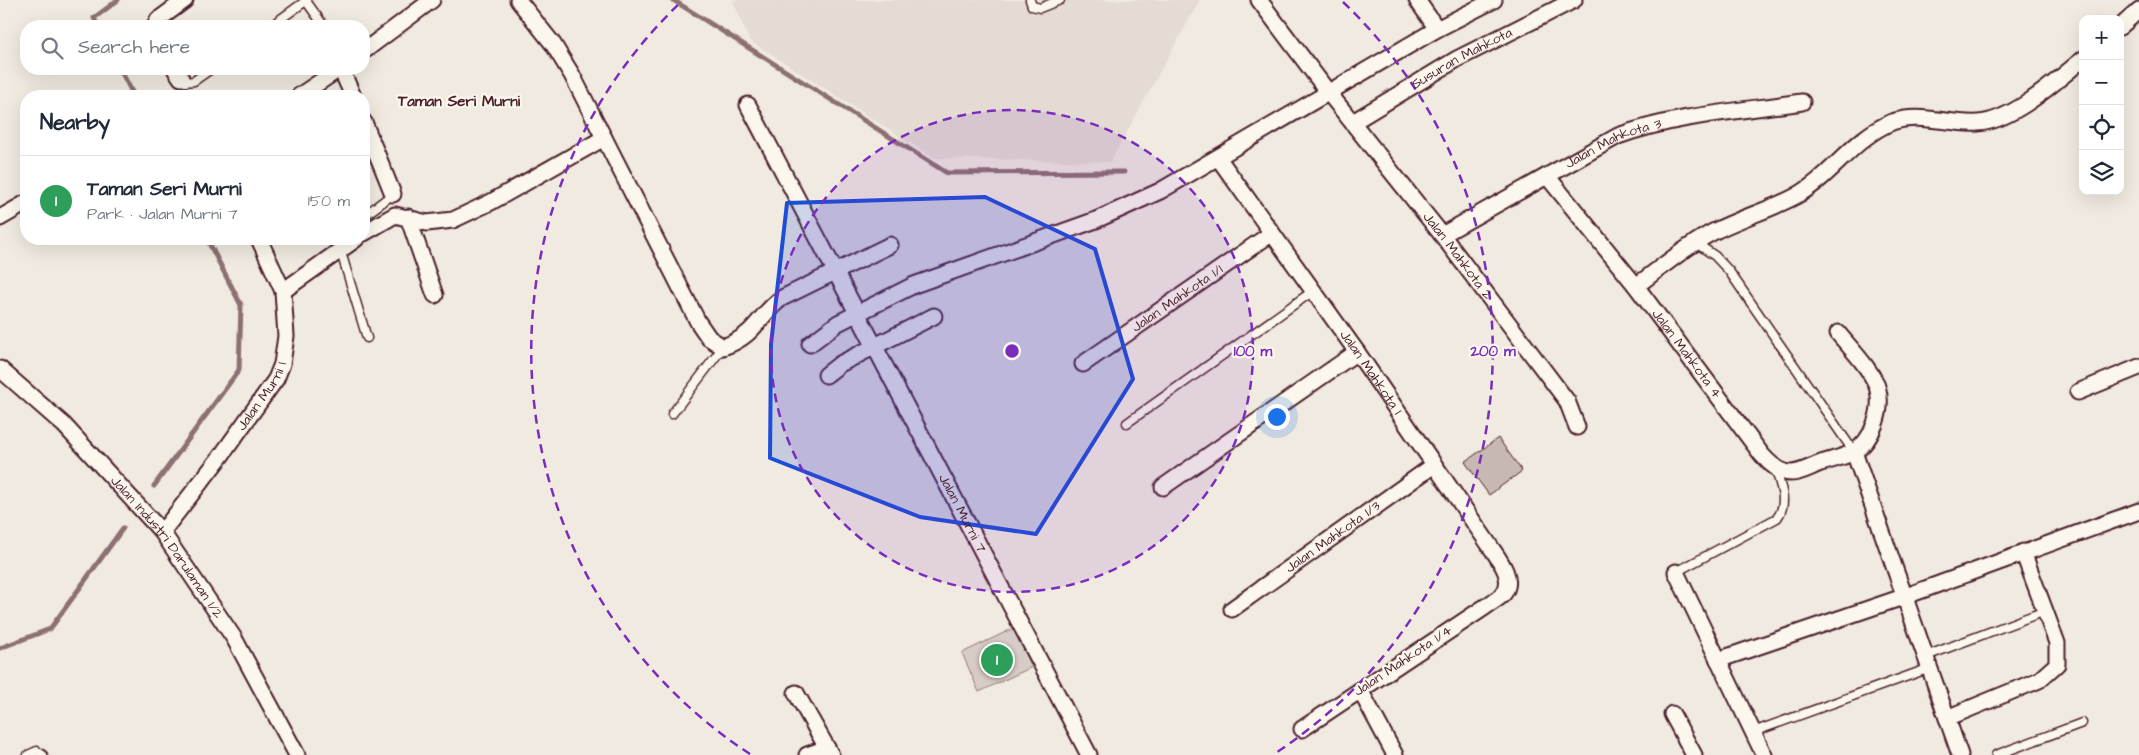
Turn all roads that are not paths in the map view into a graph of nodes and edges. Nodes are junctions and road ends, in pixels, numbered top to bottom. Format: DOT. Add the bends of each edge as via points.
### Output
graph roads {
  1 [pos="185,0"];
  2 [pos="307,0"];
  3 [pos="432,0"];
  4 [pos="518,0"];
  5 [pos="1030,0"];
  6 [pos="1060,0"];
  7 [pos="1259,0"];
  8 [pos="1418,0"];
  9 [pos="1494,0"];
  10 [pos="1574,0"];
  11 [pos="2139,10"];
  12 [pos="158,20"];
  13 [pos="279,20"];
  14 [pos="320,20"];
  15 [pos="2124,23"];
  16 [pos="1437,28"];
  17 [pos="370,46"];
  18 [pos="2082,60"];
  19 [pos="179,75"];
  20 [pos="202,75"];
  21 [pos="331,75"];
  22 [pos="343,75"];
  23 [pos="308,90"];
  24 [pos="350,90"];
  25 [pos="1328,92"];
  26 [pos="1802,102"];
  27 [pos="748,105"];
  28 [pos="1353,122"];
  29 [pos="370,137"];
  30 [pos="604,138"];
  31 [pos="1219,159"];
  32 [pos="1547,176"];
  33 [pos="393,194"];
  34 [pos="20,206"];
  35 [pos="370,211"];
  36 [pos="408,217"];
  37 [pos="0,218"];
  38 [pos="370,229"];
  39 [pos="1272,233"];
  40 [pos="1442,234"];
  41 [pos="1696,243"];
  42 [pos="262,245"];
  43 [pos="337,245"];
  44 [pos="338,245"];
  45 [pos="890,245"];
  46 [pos="836,272"];
  47 [pos="1636,286"];
  48 [pos="283,291"];
  49 [pos="1313,291"];
  50 [pos="435,295"];
  51 [pos="857,312"];
  52 [pos="934,316"];
  53 [pos="1838,334"];
  54 [pos="368,338"];
  55 [pos="810,344"];
  56 [pos="874,346"];
  57 [pos="723,347"];
  58 [pos="1357,352"];
  59 [pos="1083,364"];
  60 [pos="2139,367"];
  61 [pos="0,369"];
  62 [pos="826,375"];
  63 [pos="2078,392"];
  64 [pos="672,414"];
  65 [pos="1127,423"];
  66 [pos="1577,427"];
  67 [pos="1854,452"];
  68 [pos="1434,465"];
  69 [pos="1774,467"];
  70 [pos="1163,488"];
  71 [pos="2139,510"];
  72 [pos="162,532"];
  73 [pos="2023,552"];
  74 [pos="1676,572"];
  75 [pos="1504,593"];
  76 [pos="1906,596"];
  77 [pos="1232,609"];
  78 [pos="2045,611"];
  79 [pos="1718,660"];
  80 [pos="1928,662"];
  81 [pos="1360,690"];
  82 [pos="796,692"];
  83 [pos="1672,714"];
  84 [pos="1947,718"];
  85 [pos="2082,724"];
  86 [pos="1302,729"];
  87 [pos="1752,732"];
  88 [pos="829,751"];
  89 [pos="28,755"];
  90 [pos="44,755"];
  91 [pos="297,755"];
  92 [pos="807,755"];
  93 [pos="1089,755"];
  94 [pos="1395,755"];
  95 [pos="1694,755"];
  96 [pos="1764,755"];
  97 [pos="1960,755"];
  98 [pos="1996,755"];
  1 -- 12 [label="street"];
  2 -- 13 [label="lane"];
  2 -- 14 [label="lane"];
  3 -- 17 [label="street"];
  4 -- 30 [label="street" via="558,52"];
  5 -- 6 [label="lane" via="1032,6 1040,8"];
  7 -- 25 [label="street, Jalan Mahkota 2"];
  8 -- 16 [label="street"];
  9 -- 16 [label="street"];
  10 -- 28 [label="street, Susuran Mahkota" via="1457,59"];
  11 -- 15 [label="street"];
  16 -- 25 [label="street"];
  18 -- 41 [label="street" via="2012,112 1990,122 1906,118 1882,127 1862,139 1796,196"];
  19 -- 20 [label="lane" via="184,82 190,83"];
  21 -- 23 [label="street"];
  22 -- 24 [label="street"];
  25 -- 28 [label="street, Jalan Mahkota 2"];
  25 -- 31 [label="street" via="1250,137"];
  26 -- 32 [label="street, Jalan Mahkota 3" via="1644,126 1618,136"];
  27 -- 46 [label="street, Jalan Murni 7"];
  28 -- 40 [label="street, Jalan Mahkota 2"];
  29 -- 33 [label="street"];
  30 -- 36 [label="street" via="453,220 427,223"];
  30 -- 57 [label="street" via="698,322 709,338"];
  31 -- 39 [label="street, Jalan Mahkota 1"];
  31 -- 51 [label="street" via="1096,220 914,285"];
  32 -- 40 [label="street, Jalan Mahkota 3"];
  32 -- 47 [label="street, Jalan Mahkota 4"];
  33 -- 35 [label="lane"];
  34 -- 37 [label="street"];
  36 -- 38 [label="street" via="395,214"];
  36 -- 50 [label="street"];
  39 -- 49 [label="street, Jalan Mahkota 1"];
  39 -- 59 [label="street, Jalan Mahkota 1/1"];
  40 -- 66 [label="street, Jalan Mahkota 2" via="1567,401"];
  41 -- 47 [label="street"];
  41 -- 67 [label="lane" via="1729,271"];
  42 -- 48 [label="street, Jalan Murni 1"];
  43 -- 48 [label="street"];
  44 -- 54 [label="lane"];
  45 -- 46 [label="street"];
  46 -- 51 [label="street, Jalan Murni 7"];
  46 -- 57 [label="street" via="777,302 745,336"];
  47 -- 69 [label="street, Jalan Mahkota 4"];
  48 -- 72 [label="street, Jalan Murni 1" via="285,350 276,379"];
  49 -- 58 [label="street, Jalan Mahkota 1"];
  49 -- 65 [label="lane"];
  51 -- 55 [label="street"];
  51 -- 56 [label="street, Jalan Murni 7"];
  52 -- 56 [label="street"];
  53 -- 67 [label="street" via="1878,390 1879,409 1873,428 1866,441"];
  56 -- 62 [label="street"];
  56 -- 93 [label="street, Jalan Murni 7"];
  57 -- 64 [label="lane"];
  58 -- 68 [label="street, Jalan Mahkota 1"];
  58 -- 70 [label="street"];
  60 -- 63 [label="street"];
  61 -- 72 [label="street, Jalan Industri Darulaman 1/2" via="64,425"];
  67 -- 69 [label="street" via="1792,473"];
  67 -- 76 [label="street"];
  68 -- 75 [label="street, Jalan Mahkota 1" via="1505,569 1508,583"];
  68 -- 77 [label="street, Jalan Mahkota 1/3"];
  69 -- 74 [label="lane" via="1784,501 1777,518"];
  71 -- 73 [label="street"];
  72 -- 91 [label="street, Jalan Industri Darulaman 1/2" via="234,638"];
  73 -- 76 [label="street"];
  73 -- 78 [label="street"];
  74 -- 79 [label="street"];
  75 -- 81 [label="street, Jalan Mahkota 1/4"];
  76 -- 79 [label="street"];
  76 -- 80 [label="street"];
  78 -- 80 [label="lane"];
  78 -- 84 [label="street" via="2057,643 2057,664 2052,671 2039,680"];
  79 -- 87 [label="street"];
  80 -- 84 [label="street"];
  80 -- 87 [label="lane"];
  81 -- 86 [label="street, Jalan Mahkota 1/4"];
  81 -- 94 [label="street"];
  82 -- 88 [label="street"];
  83 -- 95 [label="street"];
  84 -- 97 [label="street"];
  85 -- 98 [label="lane"];
  87 -- 96 [label="street"];
  88 -- 92 [label="street"];
  89 -- 90 [label="lane" via="37,751"];
}
